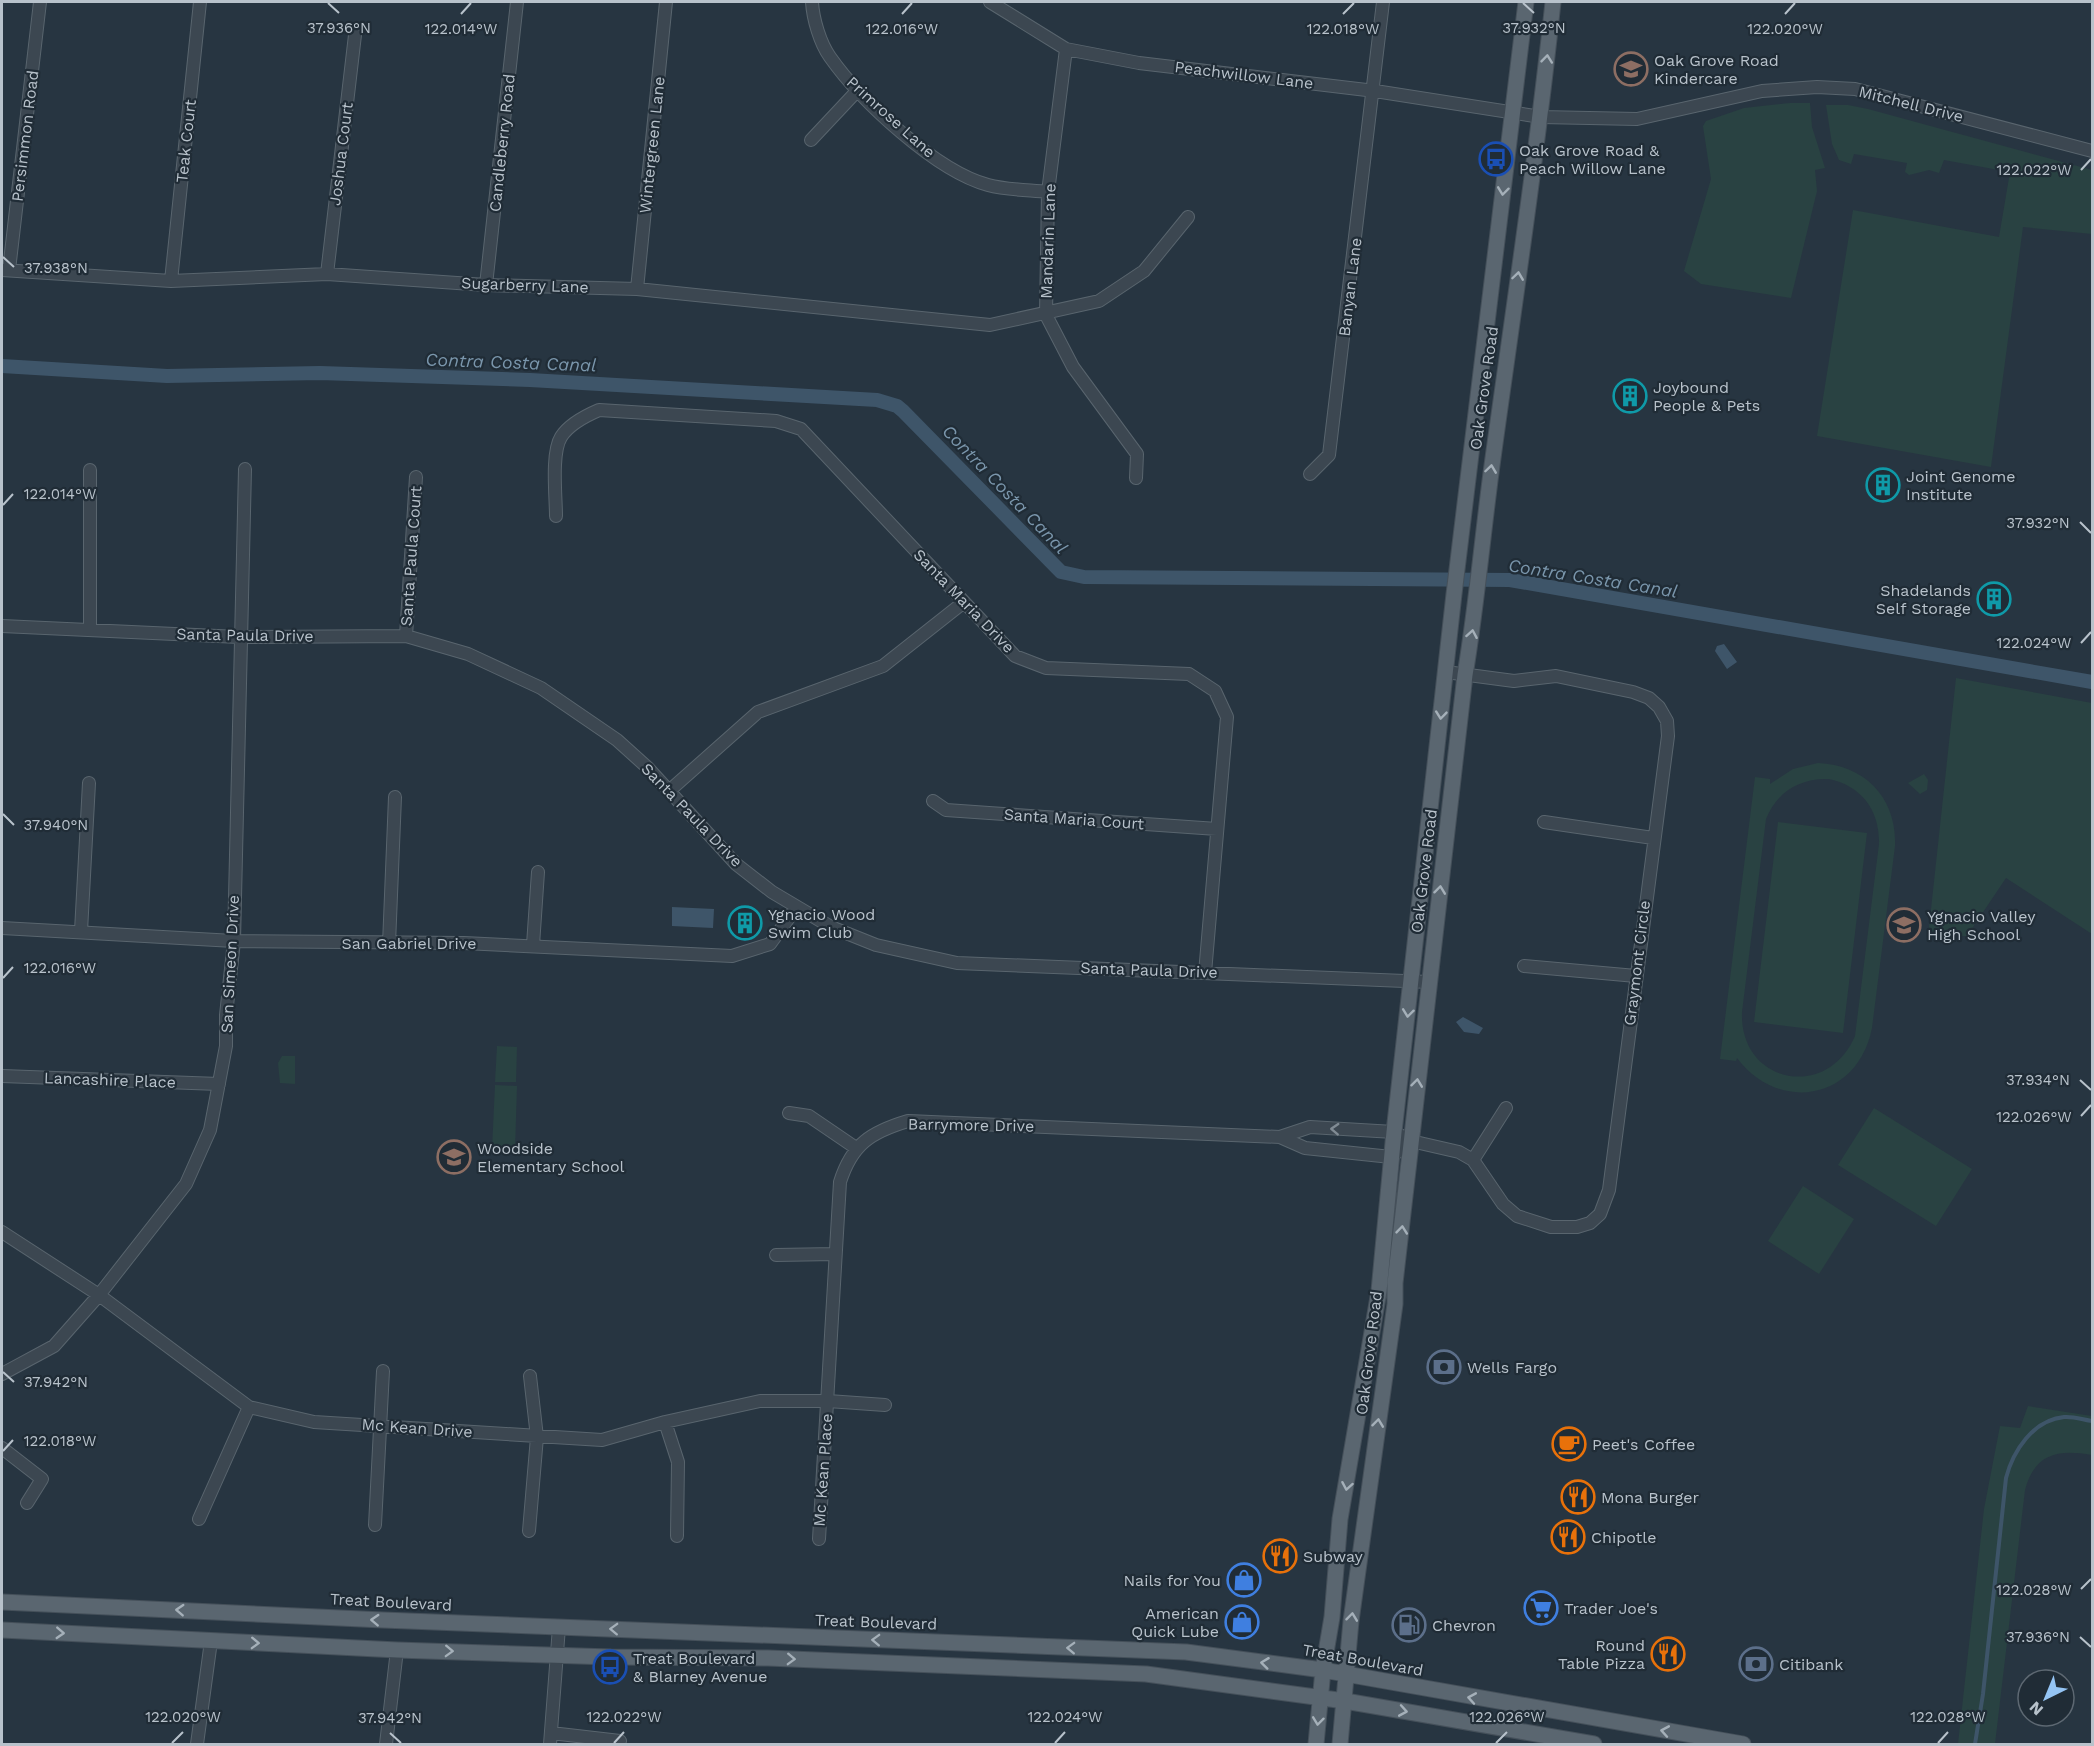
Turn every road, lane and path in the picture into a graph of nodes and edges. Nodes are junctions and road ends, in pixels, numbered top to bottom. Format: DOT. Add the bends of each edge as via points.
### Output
graph roads {
  1 [pos="40,2"];
  2 [pos="200,2"];
  3 [pos="517,2"];
  4 [pos="666,2"];
  5 [pos="812,2"];
  6 [pos="990,2"];
  7 [pos="1383,2"];
  8 [pos="1526,2"];
  9 [pos="1553,2"];
  10 [pos="356,35"];
  11 [pos="1066,49"];
  12 [pos="858,91"];
  13 [pos="1375,91"];
  14 [pos="1512,112"];
  15 [pos="1541,117"];
  16 [pos="811,140"];
  17 [pos="2092,151"];
  18 [pos="1047,192"];
  19 [pos="1188,217"];
  20 [pos="5,270"];
  21 [pos="327,274"];
  22 [pos="171,282"];
  23 [pos="486,285"];
  24 [pos="637,289"];
  25 [pos="1046,315"];
  26 [pos="245,469"];
  27 [pos="90,470"];
  28 [pos="1310,474"];
  29 [pos="1470,476"];
  30 [pos="416,477"];
  31 [pos="1136,478"];
  32 [pos="556,516"];
  33 [pos="1482,548"];
  34 [pos="964,602"];
  35 [pos="2,626"];
  36 [pos="90,628"];
  37 [pos="405,636"];
  38 [pos="239,637"];
  39 [pos="1446,672"];
  40 [pos="1465,675"];
  41 [pos="89,783"];
  42 [pos="669,790"];
  43 [pos="395,798"];
  44 [pos="933,801"];
  45 [pos="1544,822"];
  46 [pos="1217,829"];
  47 [pos="1653,838"];
  48 [pos="538,872"];
  49 [pos="796,908"];
  50 [pos="2,928"];
  51 [pos="81,931"];
  52 [pos="234,941"];
  53 [pos="389,944"];
  54 [pos="533,945"];
  55 [pos="1524,966"];
  56 [pos="1205,973"];
  57 [pos="1636,976"];
  58 [pos="1411,980"];
  59 [pos="1429,982"];
  60 [pos="2,1076"];
  61 [pos="219,1084"];
  62 [pos="1506,1108"];
  63 [pos="789,1113"];
  64 [pos="1394,1132"];
  65 [pos="1280,1137"];
  66 [pos="1411,1142"];
  67 [pos="856,1148"];
  68 [pos="1391,1157"];
  69 [pos="1473,1160"];
  70 [pos="2,1232"];
  71 [pos="835,1254"];
  72 [pos="776,1255"];
  73 [pos="99,1295"];
  74 [pos="383,1371"];
  75 [pos="2,1374"];
  76 [pos="530,1376"];
  77 [pos="828,1401"];
  78 [pos="885,1405"];
  79 [pos="249,1407"];
  80 [pos="665,1422"];
  81 [pos="379,1426"];
  82 [pos="537,1437"];
  83 [pos="2,1448"];
  84 [pos="27,1503"];
  85 [pos="199,1519"];
  86 [pos="375,1526"];
  87 [pos="529,1531"];
  88 [pos="677,1536"];
  89 [pos="819,1539"];
  90 [pos="2,1602"];
  91 [pos="559,1627"];
  92 [pos="2,1630"];
  93 [pos="211,1641"];
  94 [pos="397,1650"];
  95 [pos="559,1654"];
  96 [pos="1323,1670"];
  97 [pos="1347,1675"];
  98 [pos="1321,1698"];
  99 [pos="1346,1701"];
  100 [pos="550,1739"];
  101 [pos="620,1742"];
  102 [pos="197,1744"];
  103 [pos="386,1744"];
  104 [pos="1316,1744"];
  105 [pos="1340,1744"];
  106 [pos="1594,1744"];
  107 [pos="1743,1744"];
  1 -- 20 [label="street, Persimmon Road"];
  2 -- 22 [label="street, Teak Court"];
  3 -- 23 [label="street, Candleberry Road"];
  4 -- 24 [label="street, Wintergreen Lane"];
  5 -- 12 [label="street, Primrose Lane" via="828,56"];
  6 -- 11 [label="street, Peachwillow Lane"];
  7 -- 13 [label="street, Banyan Lane"];
  8 -- 14 [label="main road, Oak Grove Road"];
  15 -- 9 [label="main road, Oak Grove Road, one-way"];
  10 -- 21 [label="street, Joshua Court"];
  11 -- 13 [label="street, Peachwillow Lane" via="1139,63"];
  11 -- 18 [label="street, Mandarin Lane"];
  12 -- 16 [label="street"];
  12 -- 18 [label="street, Primrose Lane" via="924,151 955,171 989,185"];
  13 -- 14 [label="street, Peachwillow Lane"];
  13 -- 28 [label="street, Banyan Lane" via="1329,455"];
  14 -- 15 [label="street, Mitchell Drive"];
  14 -- 29 [label="main road, Oak Grove Road, one-way"];
  15 -- 17 [label="street, Mitchell Drive" via="1637,119 1762,91 1845,88"];
  33 -- 15 [label="main road, Oak Grove Road, one-way"];
  18 -- 25 [label="street, Mandarin Lane"];
  19 -- 25 [label="street, Sugarberry Lane" via="1144,271 1099,302"];
  20 -- 22 [label="street, Sugarberry Lane"];
  21 -- 22 [label="street, Sugarberry Lane"];
  21 -- 23 [label="street, Sugarberry Lane"];
  23 -- 24 [label="street, Sugarberry Lane"];
  24 -- 25 [label="street, Sugarberry Lane" via="990,325"];
  25 -- 31 [label="street, Mandarin Lane" via="1073,367 1137,454"];
  26 -- 38 [label="street, San Simeon Drive"];
  27 -- 36 [label="street"];
  29 -- 33 [label="main road" via="1480,491 1475,541"];
  29 -- 39 [label="main road, Oak Grove Road"];
  30 -- 37 [label="street, Santa Paula Court"];
  32 -- 34 [label="street, Santa Maria Drive" via="556,456 561,437 579,419 599,410 776,421 801,429"];
  40 -- 33 [label="main road, Oak Grove Road, one-way"];
  34 -- 42 [label="street" via="883,666 758,712"];
  34 -- 46 [label="street, Santa Maria Drive" via="1015,656 1046,668 1189,674 1215,691 1227,717"];
  35 -- 36 [label="street, Santa Paula Drive"];
  36 -- 38 [label="street, Santa Paula Drive"];
  37 -- 38 [label="street, Santa Paula Drive"];
  37 -- 42 [label="street, Santa Paula Drive" via="468,654 541,688 617,740"];
  38 -- 52 [label="street, San Simeon Drive"];
  39 -- 40 [label="street, Graymont Circle"];
  39 -- 58 [label="main road, Oak Grove Road, one-way"];
  40 -- 47 [label="street, Graymont Circle" via="1514,681 1556,676 1649,698 1659,707 1668,736"];
  59 -- 40 [label="main road, Oak Grove Road, one-way"];
  41 -- 51 [label="street"];
  42 -- 49 [label="street, Santa Paula Drive" via="736,864"];
  43 -- 53 [label="street"];
  44 -- 46 [label="street, Santa Maria Court" via="946,810"];
  45 -- 47 [label="street"];
  46 -- 56 [label="street, Santa Maria Drive"];
  47 -- 57 [label="street, Graymont Circle"];
  48 -- 54 [label="street"];
  49 -- 54 [label="street, San Gabriel Drive" via="770,944 732,956"];
  49 -- 56 [label="street, Santa Paula Drive" via="876,945 957,963"];
  50 -- 51 [label="street, San Gabriel Drive"];
  51 -- 52 [label="street, San Gabriel Drive"];
  52 -- 53 [label="street, San Gabriel Drive"];
  52 -- 61 [label="street, San Simeon Drive"];
  53 -- 54 [label="street, San Gabriel Drive"];
  55 -- 57 [label="street"];
  56 -- 58 [label="street, Santa Paula Drive"];
  57 -- 69 [label="street, Graymont Circle" via="1610,1190 1600,1214 1577,1227 1534,1224 1503,1204"];
  58 -- 59 [label="street, Santa Paula Drive"];
  58 -- 64 [label="main road, Oak Grove Road, one-way"];
  66 -- 59 [label="main road, Oak Grove Road, one-way"];
  60 -- 61 [label="street, Lancashire Place"];
  61 -- 73 [label="street, San Simeon Drive" via="210,1130 186,1184"];
  62 -- 69 [label="street"];
  63 -- 67 [label="street" via="809,1116"];
  64 -- 65 [label="street, Barrymore Drive, one-way" via="1310,1127"];
  64 -- 66 [label="street, Barrymore Drive"];
  64 -- 68 [label="main road, Oak Grove Road"];
  65 -- 67 [label="street, Barrymore Drive" via="908,1120 880,1129"];
  65 -- 68 [label="street, Barrymore Drive" via="1305,1148"];
  66 -- 68 [label="street"];
  66 -- 69 [label="street" via="1459,1152"];
  97 -- 66 [label="main road, Oak Grove Road, one-way" via="1395,1304"];
  67 -- 71 [label="street, Barrymore Drive" via="846,1162 840,1182"];
  68 -- 96 [label="main road, Oak Grove Road, one-way" via="1378,1291 1340,1519 1332,1617"];
  70 -- 73 [label="street, Mc Kean Drive"];
  71 -- 72 [label="street"];
  71 -- 77 [label="street, Barrymore Drive"];
  73 -- 75 [label="street, San Simeon Drive" via="54,1346"];
  73 -- 79 [label="street, Mc Kean Drive"];
  74 -- 81 [label="street"];
  76 -- 82 [label="street"];
  77 -- 78 [label="street, Mc Kean Drive"];
  77 -- 80 [label="street, Mc Kean Drive" via="760,1401"];
  77 -- 89 [label="street, Mc Kean Place"];
  79 -- 81 [label="street, Mc Kean Drive" via="314,1422"];
  79 -- 85 [label="street"];
  80 -- 82 [label="street, Mc Kean Drive" via="602,1440"];
  80 -- 88 [label="street" via="678,1462"];
  81 -- 82 [label="street, Mc Kean Drive"];
  81 -- 86 [label="street"];
  82 -- 87 [label="street"];
  83 -- 84 [label="street" via="42,1479"];
  91 -- 90 [label="main road, Treat Boulevard, one-way"];
  91 -- 95 [label="street"];
  96 -- 91 [label="main road, Treat Boulevard, one-way" via="1186,1652"];
  92 -- 93 [label="main road, one-way"];
  93 -- 94 [label="main road, one-way"];
  93 -- 102 [label="street"];
  94 -- 95 [label="main road, one-way"];
  94 -- 103 [label="street"];
  95 -- 98 [label="main road, one-way" via="768,1658 1146,1674"];
  95 -- 100 [label="street"];
  96 -- 97 [label="main road, Treat Boulevard"];
  96 -- 98 [label="main road, Oak Grove Road"];
  97 -- 99 [label="main road, Oak Grove Road"];
  107 -- 97 [label="main road, Treat Boulevard, one-way"];
  98 -- 99 [label="main road"];
  98 -- 104 [label="main road, Oak Grove Road, one-way"];
  99 -- 105 [label="main road, Oak Grove Road"];
  99 -- 106 [label="main road, one-way"];
  100 -- 101 [label="street"];
}
